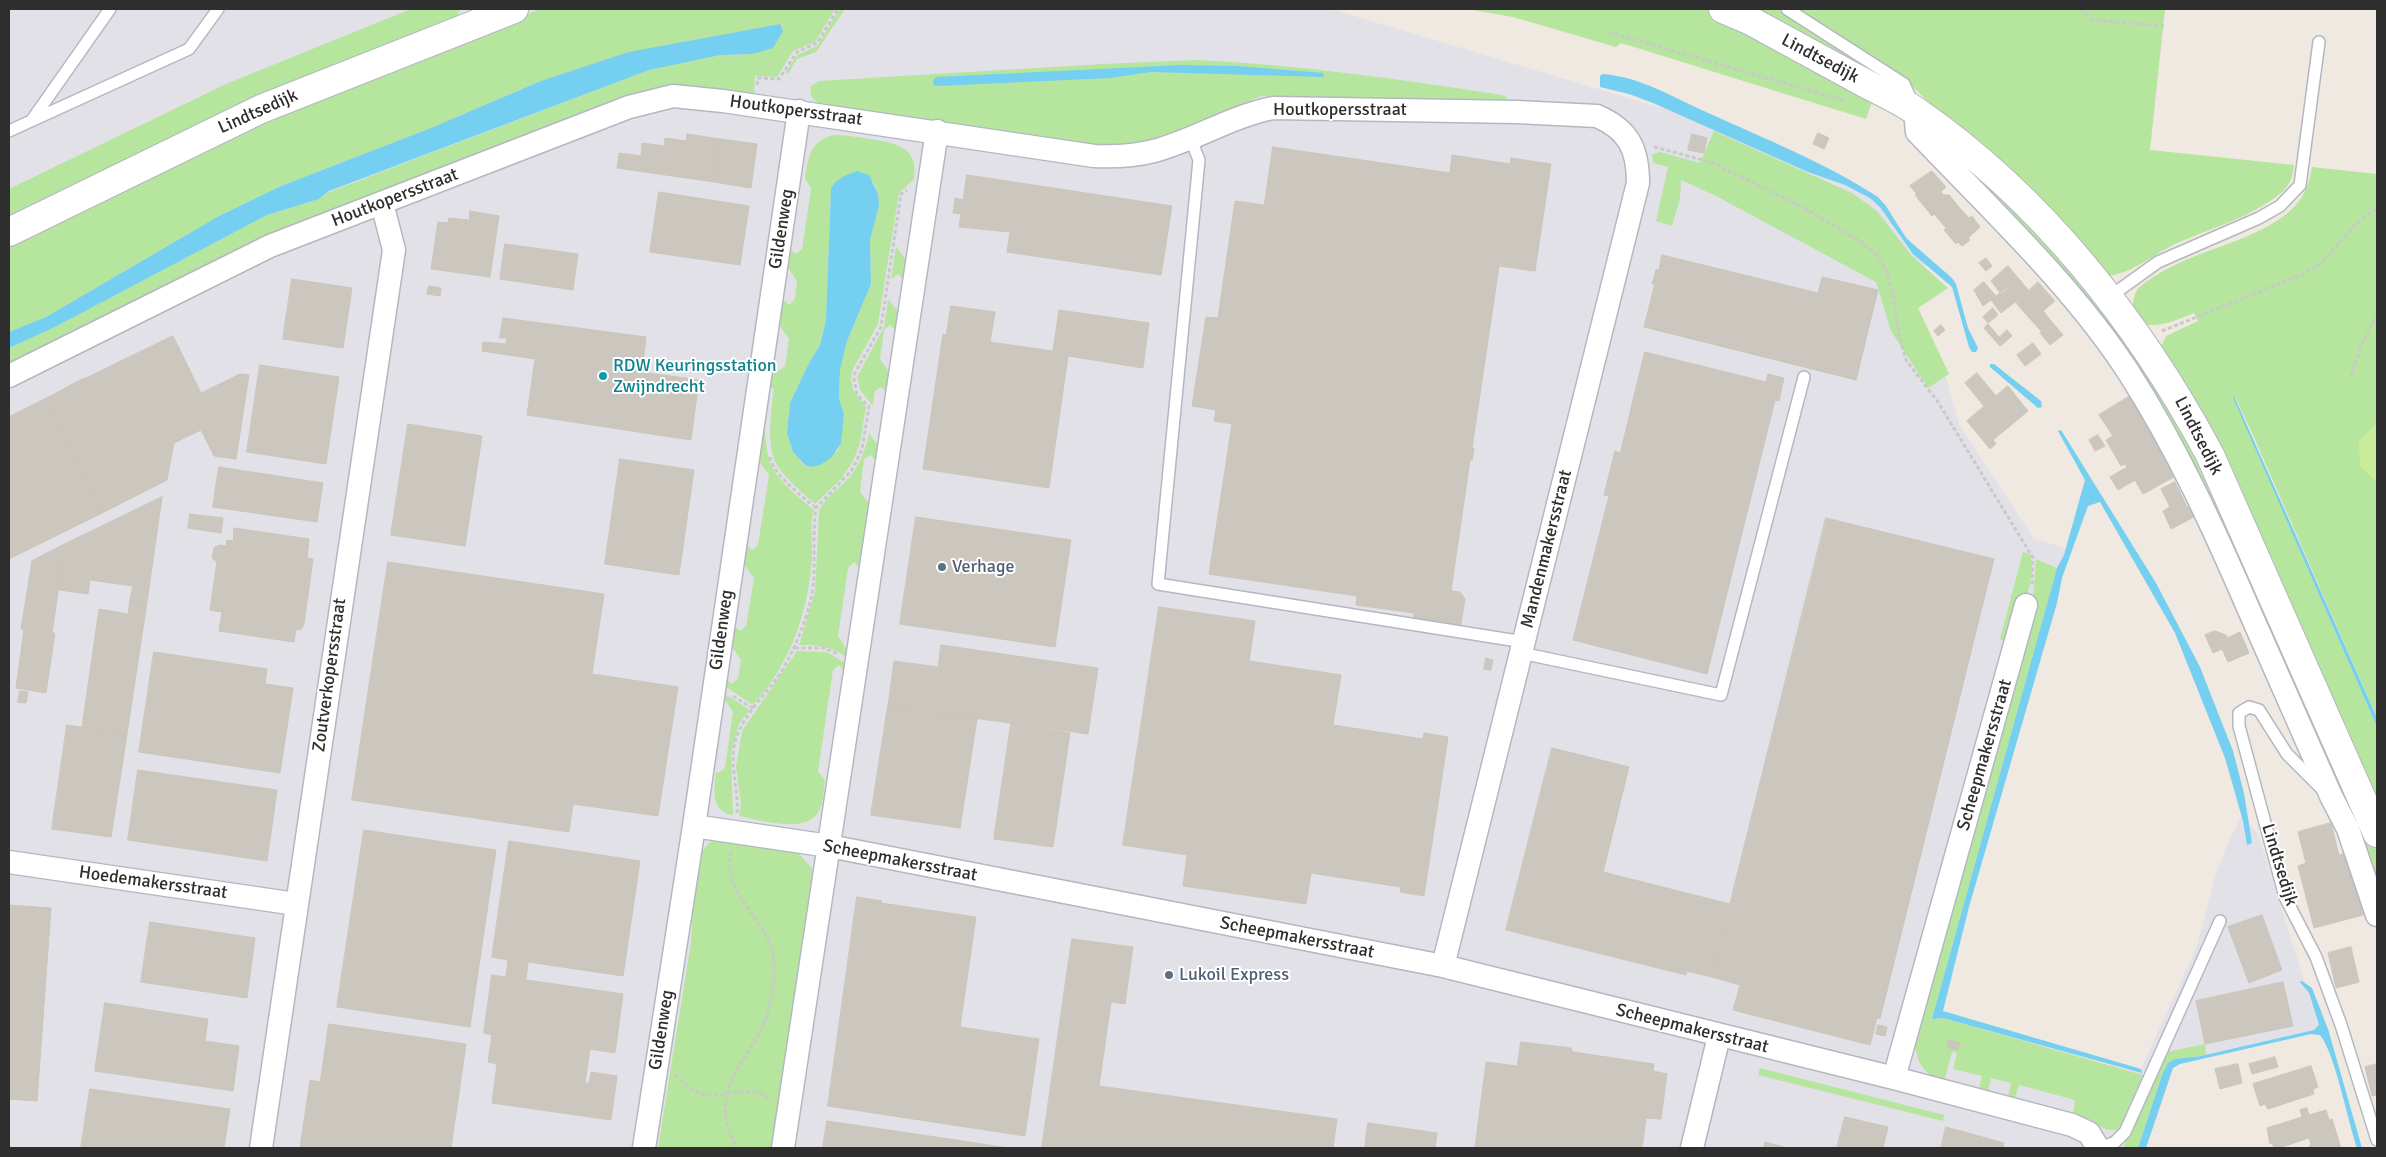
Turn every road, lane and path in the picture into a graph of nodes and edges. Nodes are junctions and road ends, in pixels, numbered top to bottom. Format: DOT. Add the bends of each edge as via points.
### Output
graph roads {
  1 [pos="110,9"];
  2 [pos="218,9"];
  3 [pos="514,9"];
  4 [pos="838,9"];
  5 [pos="1723,9"];
  6 [pos="1787,9"];
  7 [pos="2081,9"];
  8 [pos="478,16"];
  9 [pos="2164,26"];
  10 [pos="1608,32"];
  11 [pos="2319,42"];
  12 [pos="1850,102"];
  13 [pos="756,105"];
  14 [pos="799,111"];
  15 [pos="1916,111"];
  16 [pos="32,120"];
  17 [pos="9,131"];
  18 [pos="937,131"];
  19 [pos="1190,137"];
  20 [pos="1629,140"];
  21 [pos="929,185"];
  22 [pos="382,204"];
  23 [pos="2377,208"];
  24 [pos="9,232"];
  25 [pos="2108,298"];
  26 [pos="2377,314"];
  27 [pos="2141,340"];
  28 [pos="9,376"];
  29 [pos="2351,376"];
  30 [pos="1804,377"];
  31 [pos="770,456"];
  32 [pos="816,508"];
  33 [pos="2026,606"];
  34 [pos="795,648"];
  35 [pos="1522,648"];
  36 [pos="856,667"];
  37 [pos="2331,796"];
  38 [pos="694,826"];
  39 [pos="735,832"];
  40 [pos="2377,833"];
  41 [pos="829,846"];
  42 [pos="9,862"];
  43 [pos="296,904"];
  44 [pos="2377,915"];
  45 [pos="2220,921"];
  46 [pos="1443,966"];
  47 [pos="1719,1036"];
  48 [pos="658,1055"];
  49 [pos="1894,1078"];
  50 [pos="728,1092"];
  51 [pos="788,1114"];
  52 [pos="2377,1140"];
  53 [pos="261,1148"];
  54 [pos="644,1148"];
  55 [pos="736,1148"];
  56 [pos="783,1148"];
  57 [pos="1692,1148"];
  58 [pos="2100,1148"];
  1 -- 16 [label="lane"];
  2 -- 16 [label="lane" via="189,49"];
  3 -- 8 [label="street, Lindtsedijk"];
  4 -- 13 [label="path" via="817,44 796,52 779,79 758,78"];
  5 -- 15 [label="street, Lindtsedijk"];
  6 -- 15 [label="lane" via="1904,84"];
  7 -- 9 [label="path" via="2093,20"];
  8 -- 24 [label="street, Lindtsedijk" via="262,109"];
  10 -- 12 [label="path"];
  11 -- 25 [label="lane" via="2300,185 2280,206 2158,262"];
  13 -- 14 [label="street, Houtkopersstraat"];
  13 -- 22 [label="street, Houtkopersstraat" via="673,96 629,107"];
  14 -- 18 [label="street, Houtkopersstraat"];
  14 -- 38 [label="street, Gildenweg"];
  15 -- 25 [label="street, Lindtsedijk" via="1976,156 2035,213"];
  15 -- 37 [label="street, Lindtsedijk" via="1917,132 2052,275 2129,373 2196,493"];
  16 -- 17 [label="lane"];
  18 -- 19 [label="street, Houtkopersstraat" via="1094,156 1123,157 1156,150"];
  18 -- 21 [label="street"];
  19 -- 20 [label="street, Houtkopersstraat" via="1252,112 1296,107 1583,114 1609,121"];
  19 -- 35 [label="lane" via="1199,160 1158,584"];
  20 -- 33 [label="path" via="1711,162 1802,207 1876,254 1887,272 1898,335 1906,360 1938,402 2033,558 2032,591"];
  20 -- 35 [label="street, Mandenmakersstraat" via="1638,163 1638,182"];
  21 -- 32 [label="path" via="912,186 901,194 881,327 855,373 857,394 869,407 862,449 851,471"];
  21 -- 36 [label="street"];
  22 -- 28 [label="street, Houtkopersstraat" via="270,246"];
  22 -- 43 [label="street, Zoutverkopersstraat" via="394,250"];
  23 -- 27 [label="path" via="2360,220 2319,265 2301,276"];
  25 -- 27 [label="street, Lindtsedijk"];
  26 -- 29 [label="path" via="2362,341"];
  27 -- 40 [label="street, Lindtsedijk" via="2181,401 2210,455"];
  30 -- 35 [label="lane" via="1721,695"];
  31 -- 32 [label="path" via="774,467"];
  32 -- 34 [label="path" via="813,587"];
  33 -- 49 [label="street, Scheepmakersstraat"];
  34 -- 36 [label="path" via="834,651"];
  34 -- 39 [label="path" via="740,728 732,769 737,804"];
  35 -- 46 [label="street, Mandenmakersstraat"];
  36 -- 41 [label="street"];
  37 -- 44 [label="street, Lindtsedijk" via="2348,829"];
  37 -- 52 [label="lane, Lindtsedijk" via="2287,754 2259,710 2248,708 2239,713 2239,726 2285,897 2316,957"];
  38 -- 39 [label="street, Scheepmakersstraat"];
  38 -- 48 [label="street, Gildenweg"];
  39 -- 41 [label="street, Scheepmakersstraat"];
  39 -- 50 [label="path" via="729,864 731,881 766,932 774,969 772,998 763,1026 735,1073"];
  41 -- 46 [label="street, Scheepmakersstraat"];
  41 -- 51 [label="street"];
  42 -- 43 [label="street, Hoedemakersstraat"];
  43 -- 53 [label="street, Zoutverkopersstraat"];
  45 -- 58 [label="lane" via="2125,1132 2115,1142"];
  46 -- 47 [label="street, Scheepmakersstraat"];
  47 -- 49 [label="street, Scheepmakersstraat"];
  47 -- 57 [label="street"];
  48 -- 50 [label="path" via="687,1086 698,1092 709,1095"];
  48 -- 54 [label="street, Gildenweg"];
  49 -- 58 [label="street, Scheepmakersstraat" via="2072,1125 2089,1133"];
  50 -- 51 [label="path" via="758,1092"];
  50 -- 55 [label="path" via="725,1108 727,1125"];
  51 -- 56 [label="street"];
}
